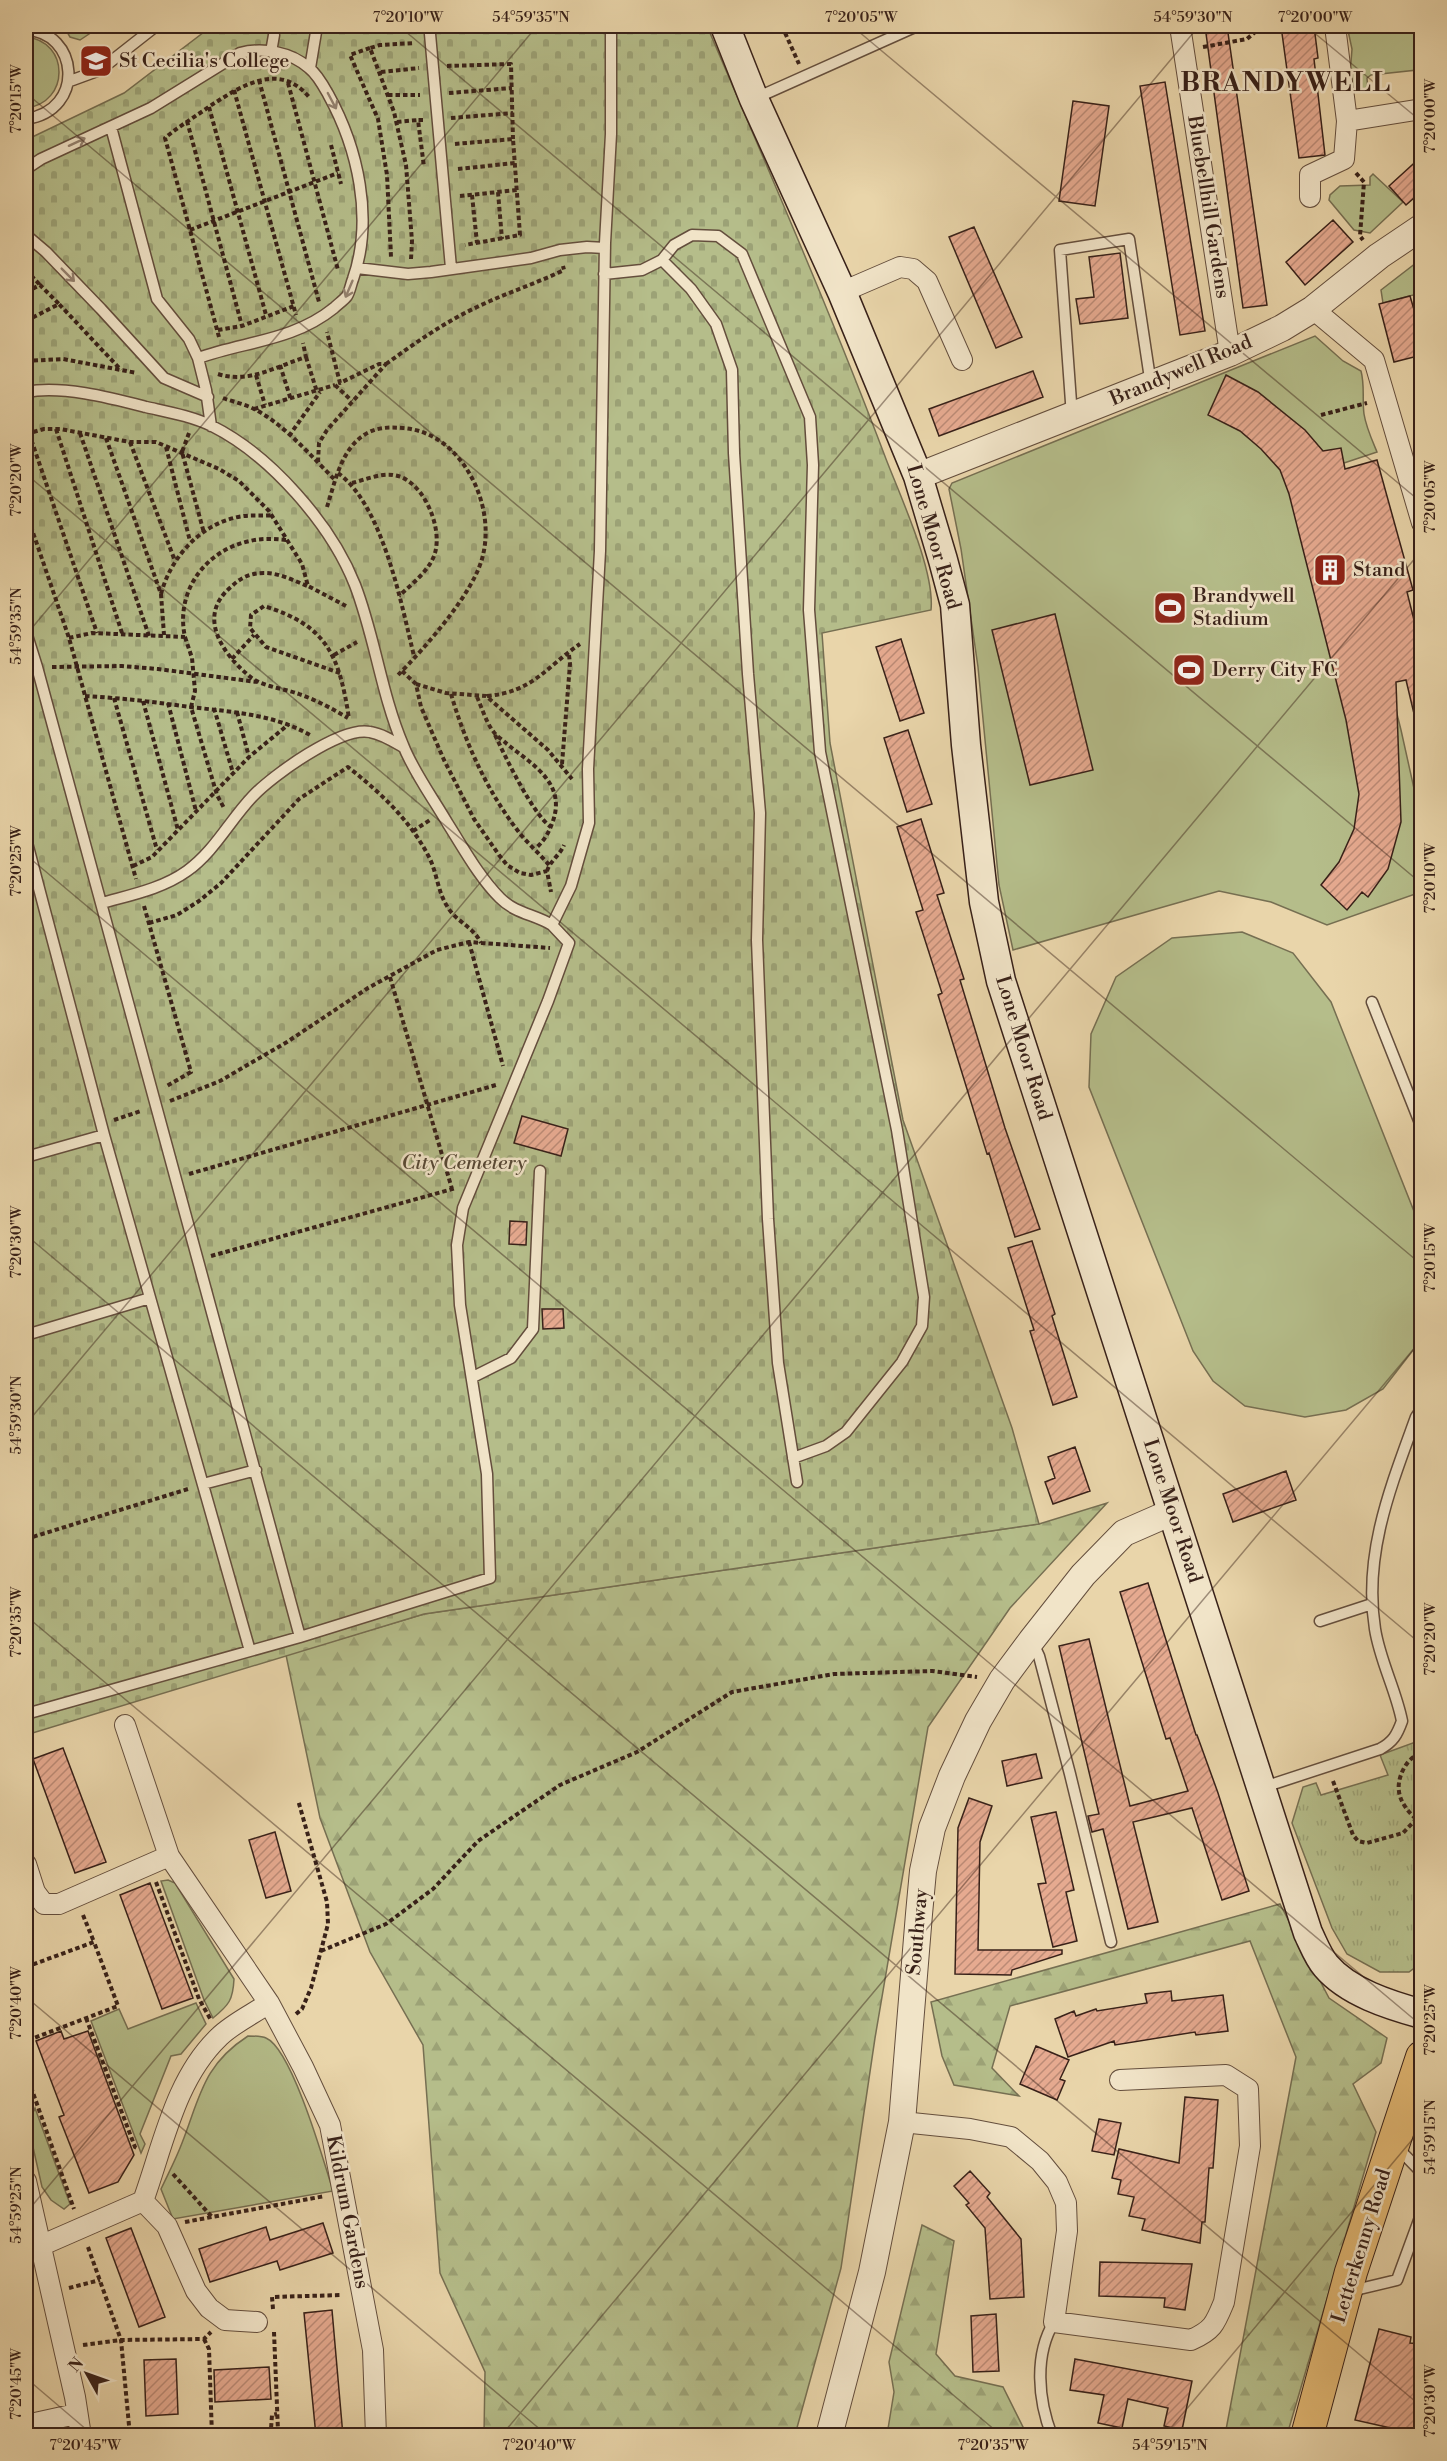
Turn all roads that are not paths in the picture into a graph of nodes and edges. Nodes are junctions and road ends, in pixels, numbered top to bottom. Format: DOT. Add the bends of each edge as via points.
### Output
graph roads {
  1 [pos="156,26"];
  2 [pos="317,26"];
  3 [pos="610,26"];
  4 [pos="725,26"];
  5 [pos="917,26"];
  6 [pos="1180,26"];
  7 [pos="1335,26"];
  8 [pos="26,30"];
  9 [pos="274,35"];
  10 [pos="430,38"];
  11 [pos="271,52"];
  12 [pos="310,68"];
  13 [pos="70,81"];
  14 [pos="754,99"];
  15 [pos="1422,109"];
  16 [pos="26,119"];
  17 [pos="1347,121"];
  18 [pos="111,127"];
  19 [pos="26,169"];
  20 [pos="1310,197"];
  21 [pos="1422,227"];
  22 [pos="26,235"];
  23 [pos="605,248"];
  24 [pos="662,260"];
  25 [pos="357,268"];
  26 [pos="451,268"];
  27 [pos="604,274"];
  28 [pos="842,292"];
  29 [pos="1313,309"];
  30 [pos="1230,353"];
  31 [pos="198,358"];
  32 [pos="962,360"];
  33 [pos="1151,385"];
  34 [pos="26,392"];
  35 [pos="207,394"];
  36 [pos="1072,416"];
  37 [pos="211,426"];
  38 [pos="918,476"];
  39 [pos="1422,524"];
  40 [pos="26,632"];
  41 [pos="403,747"];
  42 [pos="26,839"];
  43 [pos="102,903"];
  44 [pos="552,925"];
  45 [pos="1372,1002"];
  46 [pos="1422,1128"];
  47 [pos="103,1129"];
  48 [pos="26,1157"];
  49 [pos="540,1172"];
  50 [pos="150,1298"];
  51 [pos="26,1335"];
  52 [pos="473,1377"];
  53 [pos="1422,1408"];
  54 [pos="793,1458"];
  55 [pos="256,1470"];
  56 [pos="797,1482"];
  57 [pos="203,1484"];
  58 [pos="1172,1512"];
  59 [pos="1372,1605"];
  60 [pos="1320,1621"];
  61 [pos="300,1637"];
  62 [pos="1031,1641"];
  63 [pos="250,1651"];
  64 [pos="26,1714"];
  65 [pos="124,1725"];
  66 [pos="1260,1788"];
  67 [pos="169,1856"];
  68 [pos="26,1864"];
  69 [pos="1111,1942"];
  70 [pos="269,2003"];
  71 [pos="1422,2014"];
  72 [pos="1422,2057"];
  73 [pos="1120,2080"];
  74 [pos="903,2122"];
  75 [pos="1393,2143"];
  76 [pos="1422,2173"];
  77 [pos="26,2181"];
  78 [pos="143,2201"];
  79 [pos="1422,2212"];
  80 [pos="40,2246"];
  81 [pos="1346,2292"];
  82 [pos="268,2319"];
  83 [pos="1054,2322"];
  84 [pos="76,2414"];
  85 [pos="26,2425"];
  86 [pos="81,2436"];
  87 [pos="376,2436"];
  88 [pos="829,2436"];
  89 [pos="1052,2436"];
  90 [pos="1307,2436"];
  1 -- 13 [label="lane" via="100,70"];
  2 -- 12 [label="lane"];
  3 -- 23 [label="lane" via="611,134"];
  4 -- 14 [label="main road, Lone Moor Road"];
  5 -- 14 [label="lane"];
  6 -- 30 [label="street, Bluebellhill Gardens"];
  7 -- 17 [label="street"];
  8 -- 13 [label="lane" via="42,33 57,45 66,60"];
  9 -- 11 [label="lane"];
  10 -- 26 [label="lane"];
  11 -- 12 [label="lane"];
  11 -- 18 [label="lane" via="254,49 240,53 151,108"];
  12 -- 25 [label="lane, one-way" via="335,107 351,145 362,215"];
  13 -- 16 [label="lane" via="58,104 45,114"];
  14 -- 28 [label="main road, Lone Moor Road"];
  15 -- 17 [label="street"];
  17 -- 20 [label="street" via="1344,159 1310,175"];
  19 -- 18 [label="lane, one-way"];
  18 -- 31 [label="lane" via="157,299 189,339"];
  21 -- 29 [label="street, Brandywell Road" via="1378,256"];
  22 -- 35 [label="lane, one-way" via="164,378"];
  23 -- 26 [label="lane" via="561,250 531,258"];
  23 -- 27 [label="lane"];
  24 -- 27 [label="lane" via="642,270"];
  24 -- 54 [label="lane" via="716,324 732,370 746,651 760,813 757,940 768,1219 778,1363"];
  24 -- 54 [label="lane" via="674,245 692,235 718,236 742,254 810,417 813,465 809,610 820,752 897,1130 924,1297 922,1326 902,1362 846,1432 826,1446"];
  25 -- 26 [label="lane" via="408,274"];
  25 -- 31 [label="lane, one-way" via="347,297 323,316 283,337"];
  27 -- 44 [label="lane" via="600,551 588,769 589,823 571,886"];
  28 -- 32 [label="street" via="900,267 913,269 927,281"];
  28 -- 38 [label="main road, Lone Moor Road"];
  29 -- 30 [label="street, Brandywell Road"];
  29 -- 39 [label="street" via="1374,360"];
  30 -- 33 [label="street, Brandywell Road"];
  31 -- 35 [label="lane"];
  33 -- 36 [label="street, Brandywell Road"];
  33 -- 36 [label="lane" via="1128,238 1060,250"];
  34 -- 37 [label="lane" via="71,392 109,398"];
  35 -- 37 [label="lane"];
  36 -- 38 [label="street, Brandywell Road"];
  37 -- 41 [label="lane" via="232,437 278,475 321,522 354,583"];
  38 -- 58 [label="main road, Lone Moor Road" via="955,605 984,902 1001,981"];
  40 -- 43 [label="lane"];
  41 -- 43 [label="lane" via="369,731 348,733 285,768 254,794 189,870 140,893"];
  41 -- 44 [label="lane" via="483,877 518,912"];
  42 -- 47 [label="lane"];
  43 -- 55 [label="lane"];
  44 -- 52 [label="lane" via="569,944 463,1208 457,1245 460,1305"];
  45 -- 46 [label="lane"];
  47 -- 48 [label="lane"];
  47 -- 50 [label="lane"];
  49 -- 52 [label="lane" via="533,1329 511,1358"];
  50 -- 51 [label="lane"];
  50 -- 57 [label="lane"];
  52 -- 61 [label="lane" via="487,1474 490,1578"];
  53 -- 59 [label="lane" via="1379,1525 1372,1569"];
  54 -- 56 [label="lane"];
  55 -- 57 [label="lane"];
  55 -- 61 [label="lane"];
  57 -- 63 [label="lane"];
  58 -- 62 [label="street, Southway" via="1124,1533 1083,1575"];
  58 -- 66 [label="main road, Lone Moor Road"];
  59 -- 60 [label="lane"];
  59 -- 66 [label="lane" via="1402,1721 1398,1734 1380,1749"];
  61 -- 63 [label="lane"];
  62 -- 69 [label="lane" via="1039,1656"];
  62 -- 74 [label="street, Southway" via="978,1721 932,1828 923,1871"];
  63 -- 64 [label="lane"];
  65 -- 67 [label="street, Kildrum Gardens"];
  66 -- 71 [label="main road, Lone Moor Road" via="1308,1933 1325,1965 1361,1992"];
  67 -- 68 [label="street" via="59,1904 44,1904 35,1892"];
  67 -- 70 [label="street, Kildrum Gardens"];
  70 -- 78 [label="street" via="219,2036 196,2063 177,2102"];
  70 -- 87 [label="street, Kildrum Gardens" via="330,2125 373,2350"];
  72 -- 75 [label="main road, Letterkenny Road"];
  73 -- 83 [label="street" via="1226,2075 1248,2089 1250,2146 1224,2302 1208,2333 1191,2340"];
  74 -- 83 [label="street" via="1011,2137 1040,2161 1057,2182 1066,2203 1067,2231"];
  74 -- 88 [label="street, Southway" via="872,2272"];
  75 -- 76 [label="lane"];
  75 -- 81 [label="main road, Letterkenny Road"];
  77 -- 80 [label="street"];
  78 -- 80 [label="street"];
  78 -- 82 [label="street" via="167,2226 196,2291 209,2308 225,2320"];
  79 -- 81 [label="lane" via="1397,2280"];
  80 -- 84 [label="street"];
  81 -- 90 [label="main road, Letterkenny Road"];
  83 -- 89 [label="lane" via="1045,2337 1039,2382"];
  84 -- 85 [label="street"];
  84 -- 86 [label="street"];
}
